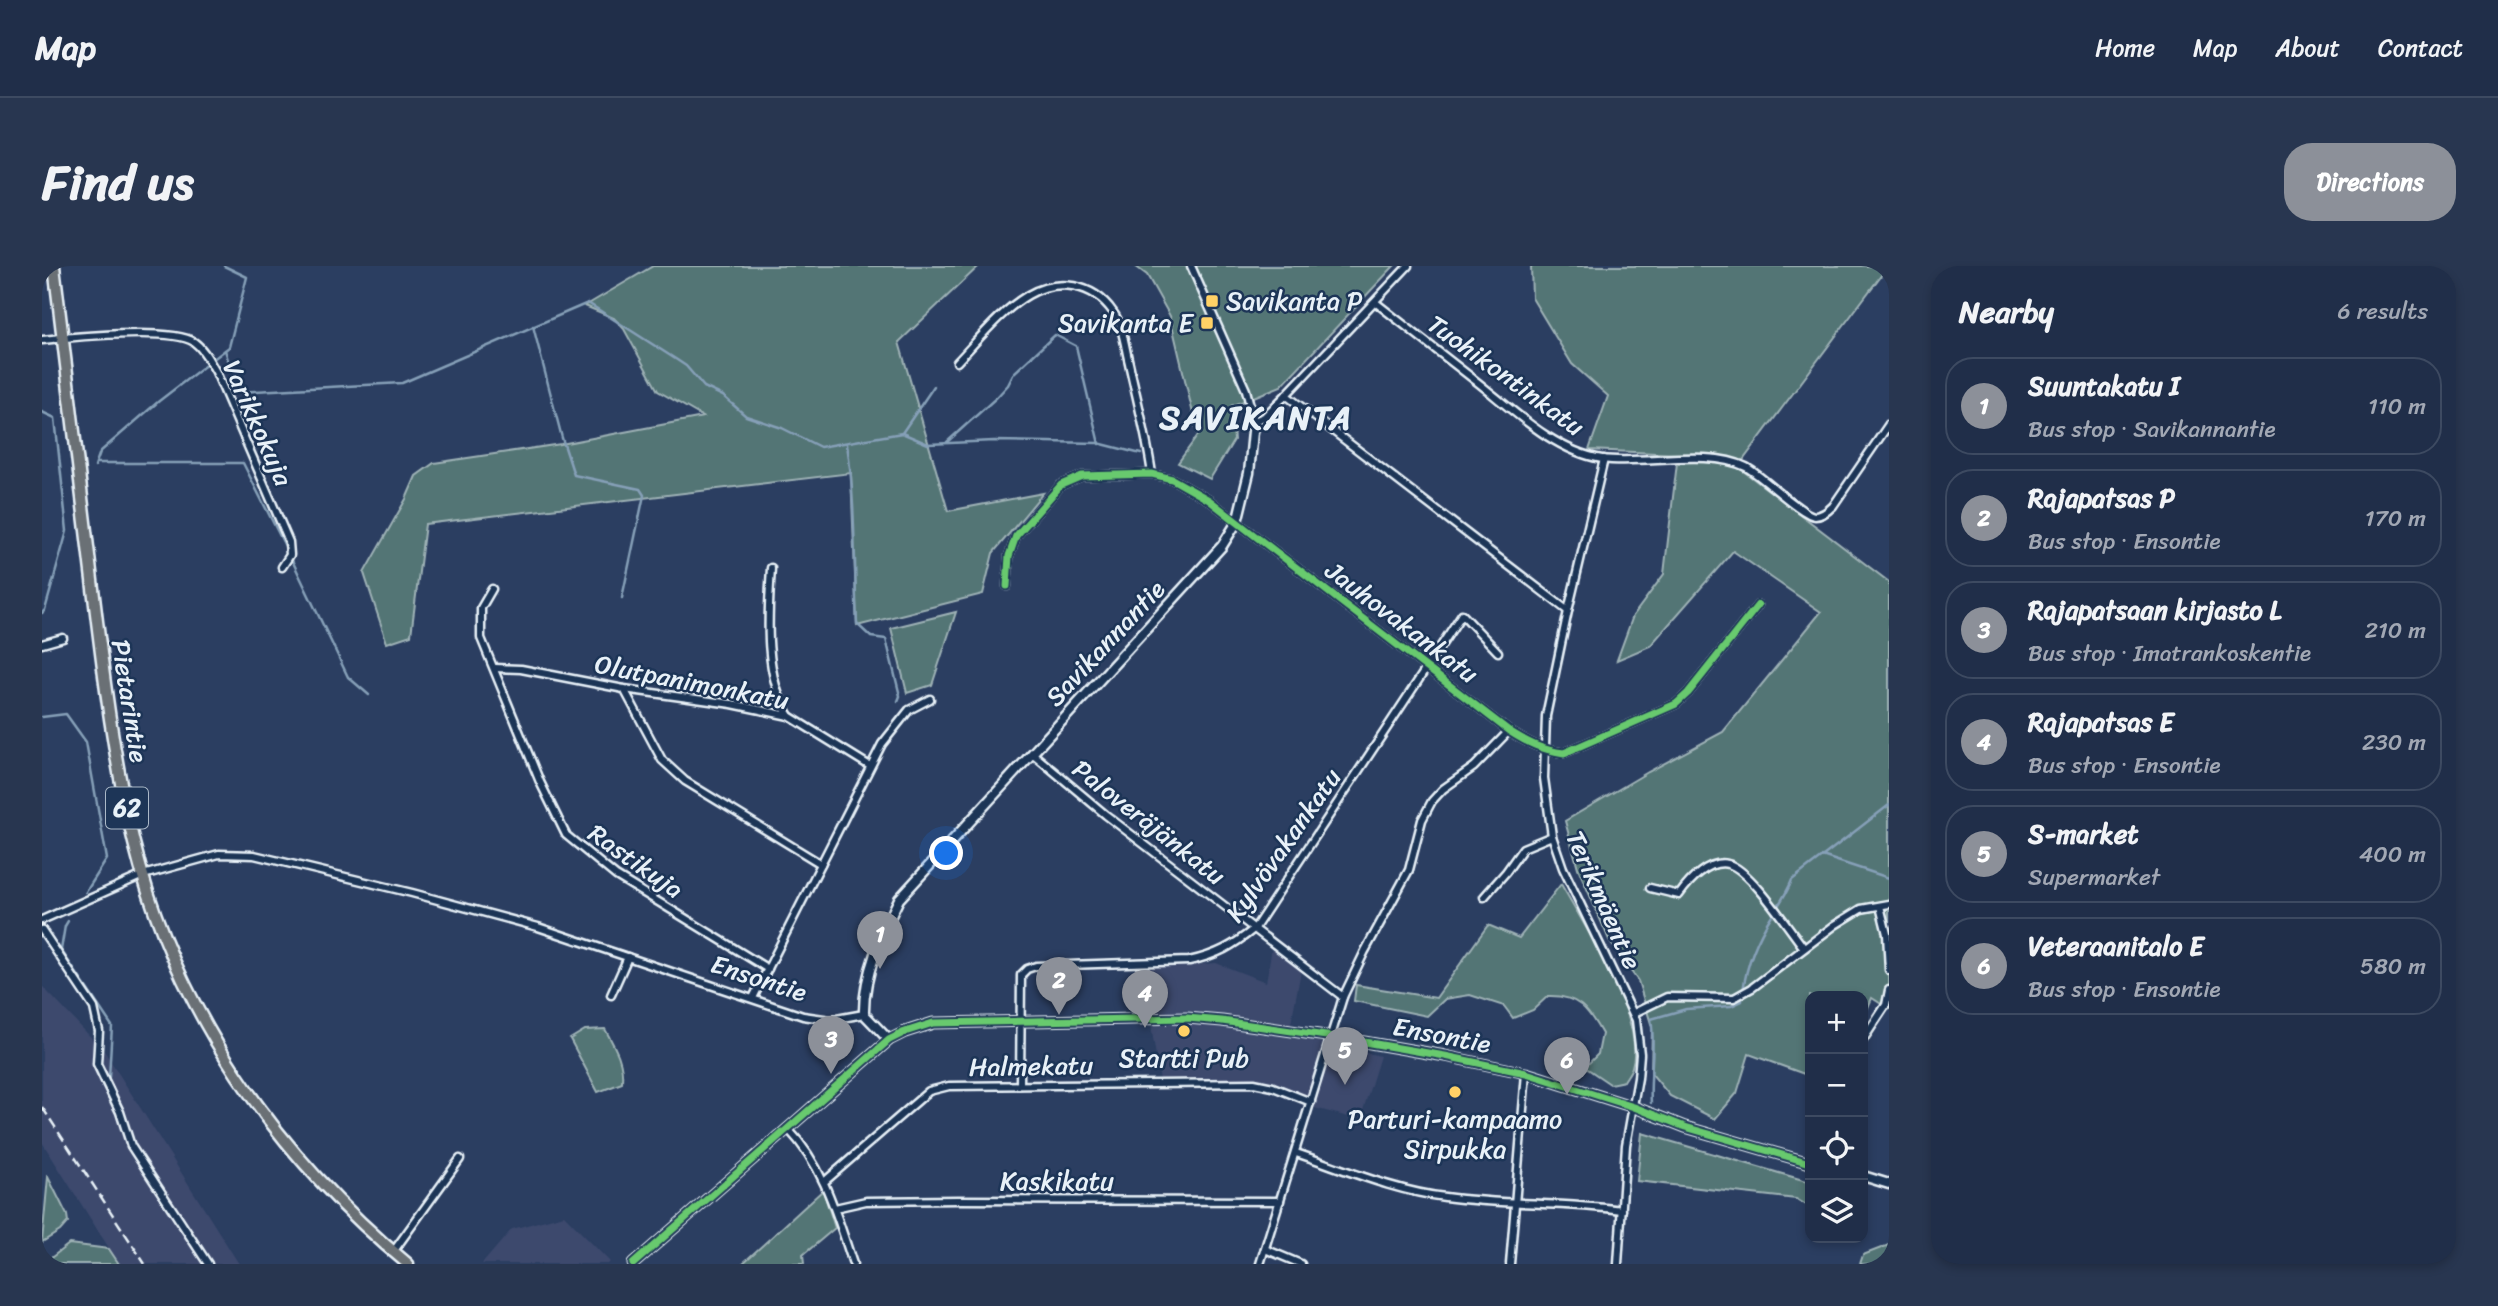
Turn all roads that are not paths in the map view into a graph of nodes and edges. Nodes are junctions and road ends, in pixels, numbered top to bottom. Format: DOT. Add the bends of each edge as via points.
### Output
graph roads {
  1 [pos="54,266"];
  2 [pos="1191,266"];
  3 [pos="1408,266"];
  4 [pos="1375,302"];
  5 [pos="62,338"];
  6 [pos="42,340"];
  7 [pos="957,362"];
  8 [pos="1286,395"];
  9 [pos="1254,421"];
  10 [pos="1889,424"];
  11 [pos="1604,459"];
  12 [pos="1152,474"];
  13 [pos="1237,522"];
  14 [pos="282,567"];
  15 [pos="771,568"];
  16 [pos="1007,586"];
  17 [pos="492,589"];
  18 [pos="1758,605"];
  19 [pos="1568,611"];
  20 [pos="63,638"];
  21 [pos="42,644"];
  22 [pos="1498,652"];
  23 [pos="1426,666"];
  24 [pos="495,668"];
  25 [pos="624,689"];
  26 [pos="930,699"];
  27 [pos="789,716"];
  28 [pos="1509,731"];
  29 [pos="1544,750"];
  30 [pos="1032,753"];
  31 [pos="870,766"];
  32 [pos="1552,836"];
  33 [pos="821,864"];
  34 [pos="143,875"];
  35 [pos="1650,888"];
  36 [pos="1484,897"];
  37 [pos="1889,904"];
  38 [pos="1880,905"];
  39 [pos="42,920"];
  40 [pos="1255,928"];
  41 [pos="42,930"];
  42 [pos="1804,948"];
  43 [pos="628,957"];
  44 [pos="768,969"];
  45 [pos="1889,970"];
  46 [pos="1889,990"];
  47 [pos="611,995"];
  48 [pos="1343,997"];
  49 [pos="753,998"];
  50 [pos="1634,1013"];
  51 [pos="864,1014"];
  52 [pos="1022,1022"];
  53 [pos="1868,1032"];
  54 [pos="1332,1037"];
  55 [pos="889,1040"];
  56 [pos="1526,1073"];
  57 [pos="1020,1085"];
  58 [pos="1311,1102"];
  59 [pos="1634,1107"];
  60 [pos="788,1129"];
  61 [pos="1296,1153"];
  62 [pos="460,1159"];
  63 [pos="1805,1162"];
  64 [pos="1868,1178"];
  65 [pos="824,1182"];
  66 [pos="1889,1184"];
  67 [pos="1280,1201"];
  68 [pos="1515,1202"];
  69 [pos="835,1208"];
  70 [pos="1622,1210"];
  71 [pos="1265,1249"];
  72 [pos="393,1252"];
  73 [pos="208,1264"];
  74 [pos="408,1264"];
  75 [pos="632,1264"];
  76 [pos="853,1264"];
  77 [pos="1260,1264"];
  78 [pos="1301,1264"];
  79 [pos="1510,1264"];
  80 [pos="1618,1264"];
  1 -- 5 [label="main road, Pietarintie / 62"];
  2 -- 9 [label="street, Savikannantie" via="1247,390"];
  3 -- 4 [label="street"];
  4 -- 8 [label="street"];
  4 -- 11 [label="street, Tuohikontinkatu" via="1528,422 1572,450"];
  5 -- 6 [label="street, Varikkokuja"];
  5 -- 14 [label="street, Varikkokuja" via="176,335 193,341 206,354 289,542 290,555"];
  5 -- 34 [label="main road, Pietarintie / 62" via="115,750"];
  7 -- 12 [label="street" via="1027,295 1054,284 1079,286 1098,296 1115,313 1125,345"];
  8 -- 9 [label="street"];
  8 -- 19 [label="street"];
  9 -- 13 [label="street, Savikannantie" via="1249,473"];
  10 -- 11 [label="street, Tuohikontinkatu" via="1833,506 1815,516 1745,467 1726,460"];
  11 -- 19 [label="street, Terikmäentie"];
  12 -- 13 [label="street, Jauhovakankatu" via="1192,489"];
  12 -- 16 [label="street" via="1082,476 1061,485 1016,536"];
  13 -- 23 [label="street, Jauhovakankatu"];
  13 -- 30 [label="street, Savikannantie" via="1222,546"];
  15 -- 27 [label="street" via="767,628 782,704"];
  17 -- 24 [label="street, Rastikuja" via="481,608 480,624 484,647"];
  18 -- 29 [label="street" via="1676,704 1564,753"];
  19 -- 29 [label="street, Terikmäentie" via="1546,716"];
  20 -- 21 [label="street"];
  22 -- 23 [label="street, Kylvövakankatu" via="1462,614"];
  23 -- 28 [label="street, Jauhovakankatu"];
  23 -- 40 [label="street, Kylvövakankatu"];
  24 -- 25 [label="street, Olutpanimonkatu"];
  24 -- 44 [label="street, Rastikuja" via="566,835 616,876"];
  25 -- 27 [label="street, Olutpanimonkatu"];
  25 -- 33 [label="street" via="662,760 684,781"];
  26 -- 31 [label="street" via="909,710"];
  27 -- 31 [label="street, Olutpanimonkatu"];
  28 -- 29 [label="street, Jauhovakankatu"];
  28 -- 48 [label="street" via="1432,801 1409,870"];
  29 -- 32 [label="street, Terikmäentie"];
  30 -- 40 [label="street, Paloveräjänkatu"];
  30 -- 51 [label="street, Savikannantie" via="900,899 881,935"];
  31 -- 33 [label="street"];
  32 -- 36 [label="street" via="1523,848"];
  32 -- 50 [label="street, Terikmäentie" via="1577,900"];
  33 -- 44 [label="street"];
  34 -- 39 [label="street, Ensontie"];
  34 -- 43 [label="street, Ensontie" via="219,854 254,855 538,927"];
  34 -- 72 [label="main road, Pietarintie / 62" via="183,979 237,1078 291,1149"];
  35 -- 42 [label="street" via="1679,895 1701,873 1729,864 1760,890"];
  37 -- 38 [label="street"];
  38 -- 42 [label="street" via="1860,909"];
  38 -- 45 [label="street"];
  40 -- 48 [label="street, Paloveräjänkatu"];
  40 -- 52 [label="street, Kylvövakankatu" via="1213,956 1027,969 1021,975"];
  41 -- 73 [label="street" via="94,1008 99,1021 97,1064 131,1146"];
  42 -- 50 [label="street" via="1734,998 1667,997"];
  43 -- 47 [label="street"];
  43 -- 49 [label="street, Ensontie"];
  44 -- 49 [label="street"];
  46 -- 53 [label="street" via="1886,1005"];
  48 -- 54 [label="street"];
  49 -- 51 [label="street, Ensontie" via="816,1018"];
  50 -- 59 [label="street, Terikmäentie" via="1640,1054"];
  51 -- 55 [label="street"];
  52 -- 54 [label="street, Ensontie" via="1187,1018"];
  52 -- 55 [label="street, Ensontie" via="933,1023"];
  52 -- 57 [label="street, Kylvövakankatu"];
  54 -- 56 [label="street, Ensontie"];
  54 -- 58 [label="street"];
  55 -- 60 [label="street, Ensontie"];
  56 -- 59 [label="street, Ensontie"];
  56 -- 68 [label="street"];
  57 -- 58 [label="street, Halmekatu" via="1254,1083"];
  57 -- 65 [label="street, Halmekatu" via="949,1086 929,1091"];
  58 -- 61 [label="street"];
  59 -- 63 [label="street, Ensontie" via="1685,1127"];
  59 -- 70 [label="street, Terikmäentie" via="1626,1145"];
  60 -- 65 [label="street"];
  60 -- 75 [label="street, Ensontie"];
  61 -- 67 [label="street"];
  61 -- 68 [label="street" via="1412,1191"];
  62 -- 72 [label="street"];
  64 -- 66 [label="street"];
  65 -- 69 [label="street"];
  67 -- 69 [label="street, Kaskikatu" via="958,1200 866,1202"];
  67 -- 71 [label="street"];
  68 -- 70 [label="street"];
  68 -- 79 [label="street"];
  69 -- 76 [label="street"];
  70 -- 80 [label="street, Terikmäentie"];
  71 -- 77 [label="street"];
  71 -- 78 [label="street"];
  72 -- 74 [label="main road, Pietarintie / 62"];
}
